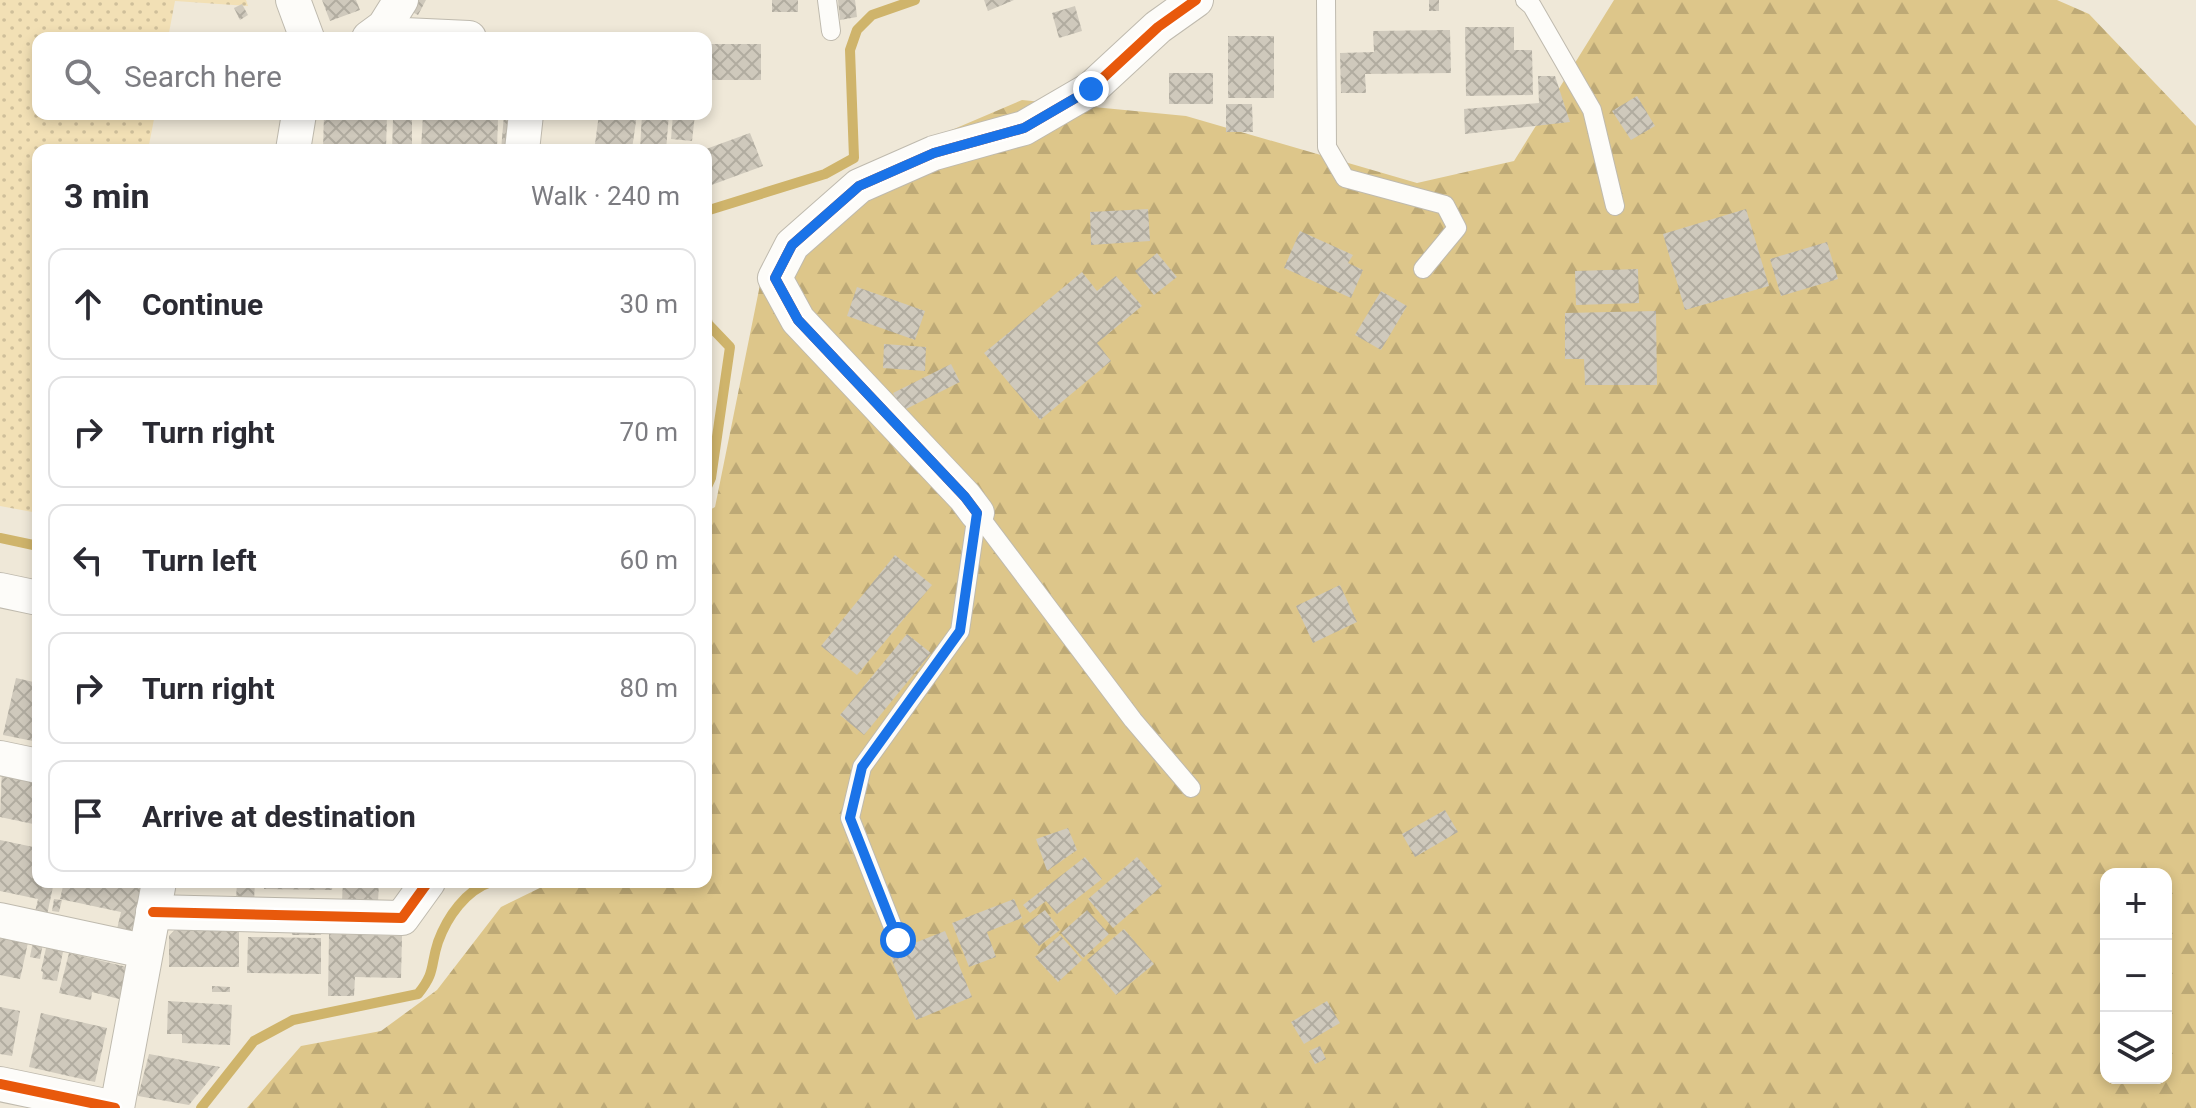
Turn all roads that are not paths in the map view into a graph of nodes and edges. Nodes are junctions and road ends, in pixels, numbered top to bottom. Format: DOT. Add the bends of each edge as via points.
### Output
graph roads {
  1 [pos="293,0"];
  2 [pos="827,0"];
  3 [pos="1326,0"];
  4 [pos="1525,0"];
  5 [pos="1185,4"];
  6 [pos="831,31"];
  7 [pos="305,32"];
  8 [pos="298,120"];
  9 [pos="525,120"];
  10 [pos="294,144"];
  11 [pos="523,144"];
  12 [pos="1615,206"];
  13 [pos="1423,269"];
  14 [pos="977,513"];
  15 [pos="0,590"];
  16 [pos="32,597"];
  17 [pos="0,758"];
  18 [pos="32,765"];
  19 [pos="1191,788"];
  20 [pos="424,888"];
  21 [pos="156,897"];
  22 [pos="0,920"];
  23 [pos="898,940"];
  24 [pos="144,951"];
  25 [pos="0,1084"];
  26 [pos="116,1108"];
  1 -- 7 [label="street"];
  2 -- 6 [label="lane"];
  3 -- 13 [label="lane" via="1327,147 1345,178 1445,205 1457,228"];
  4 -- 12 [label="lane" via="1592,110"];
  5 -- 14 [label="street" via="1091,89 1024,128 934,153 859,186 792,245 775,278 798,320"];
  8 -- 10 [label="street"];
  9 -- 11 [label="street"];
  14 -- 19 [label="lane" via="1133,720"];
  14 -- 23 [label="lane" via="960,631 862,767 850,818"];
  15 -- 16 [label="street"];
  17 -- 18 [label="street"];
  20 -- 21 [label="street" via="402,918"];
  21 -- 24 [label="street"];
  22 -- 24 [label="street"];
  24 -- 26 [label="street"];
  25 -- 26 [label="street"];
}
